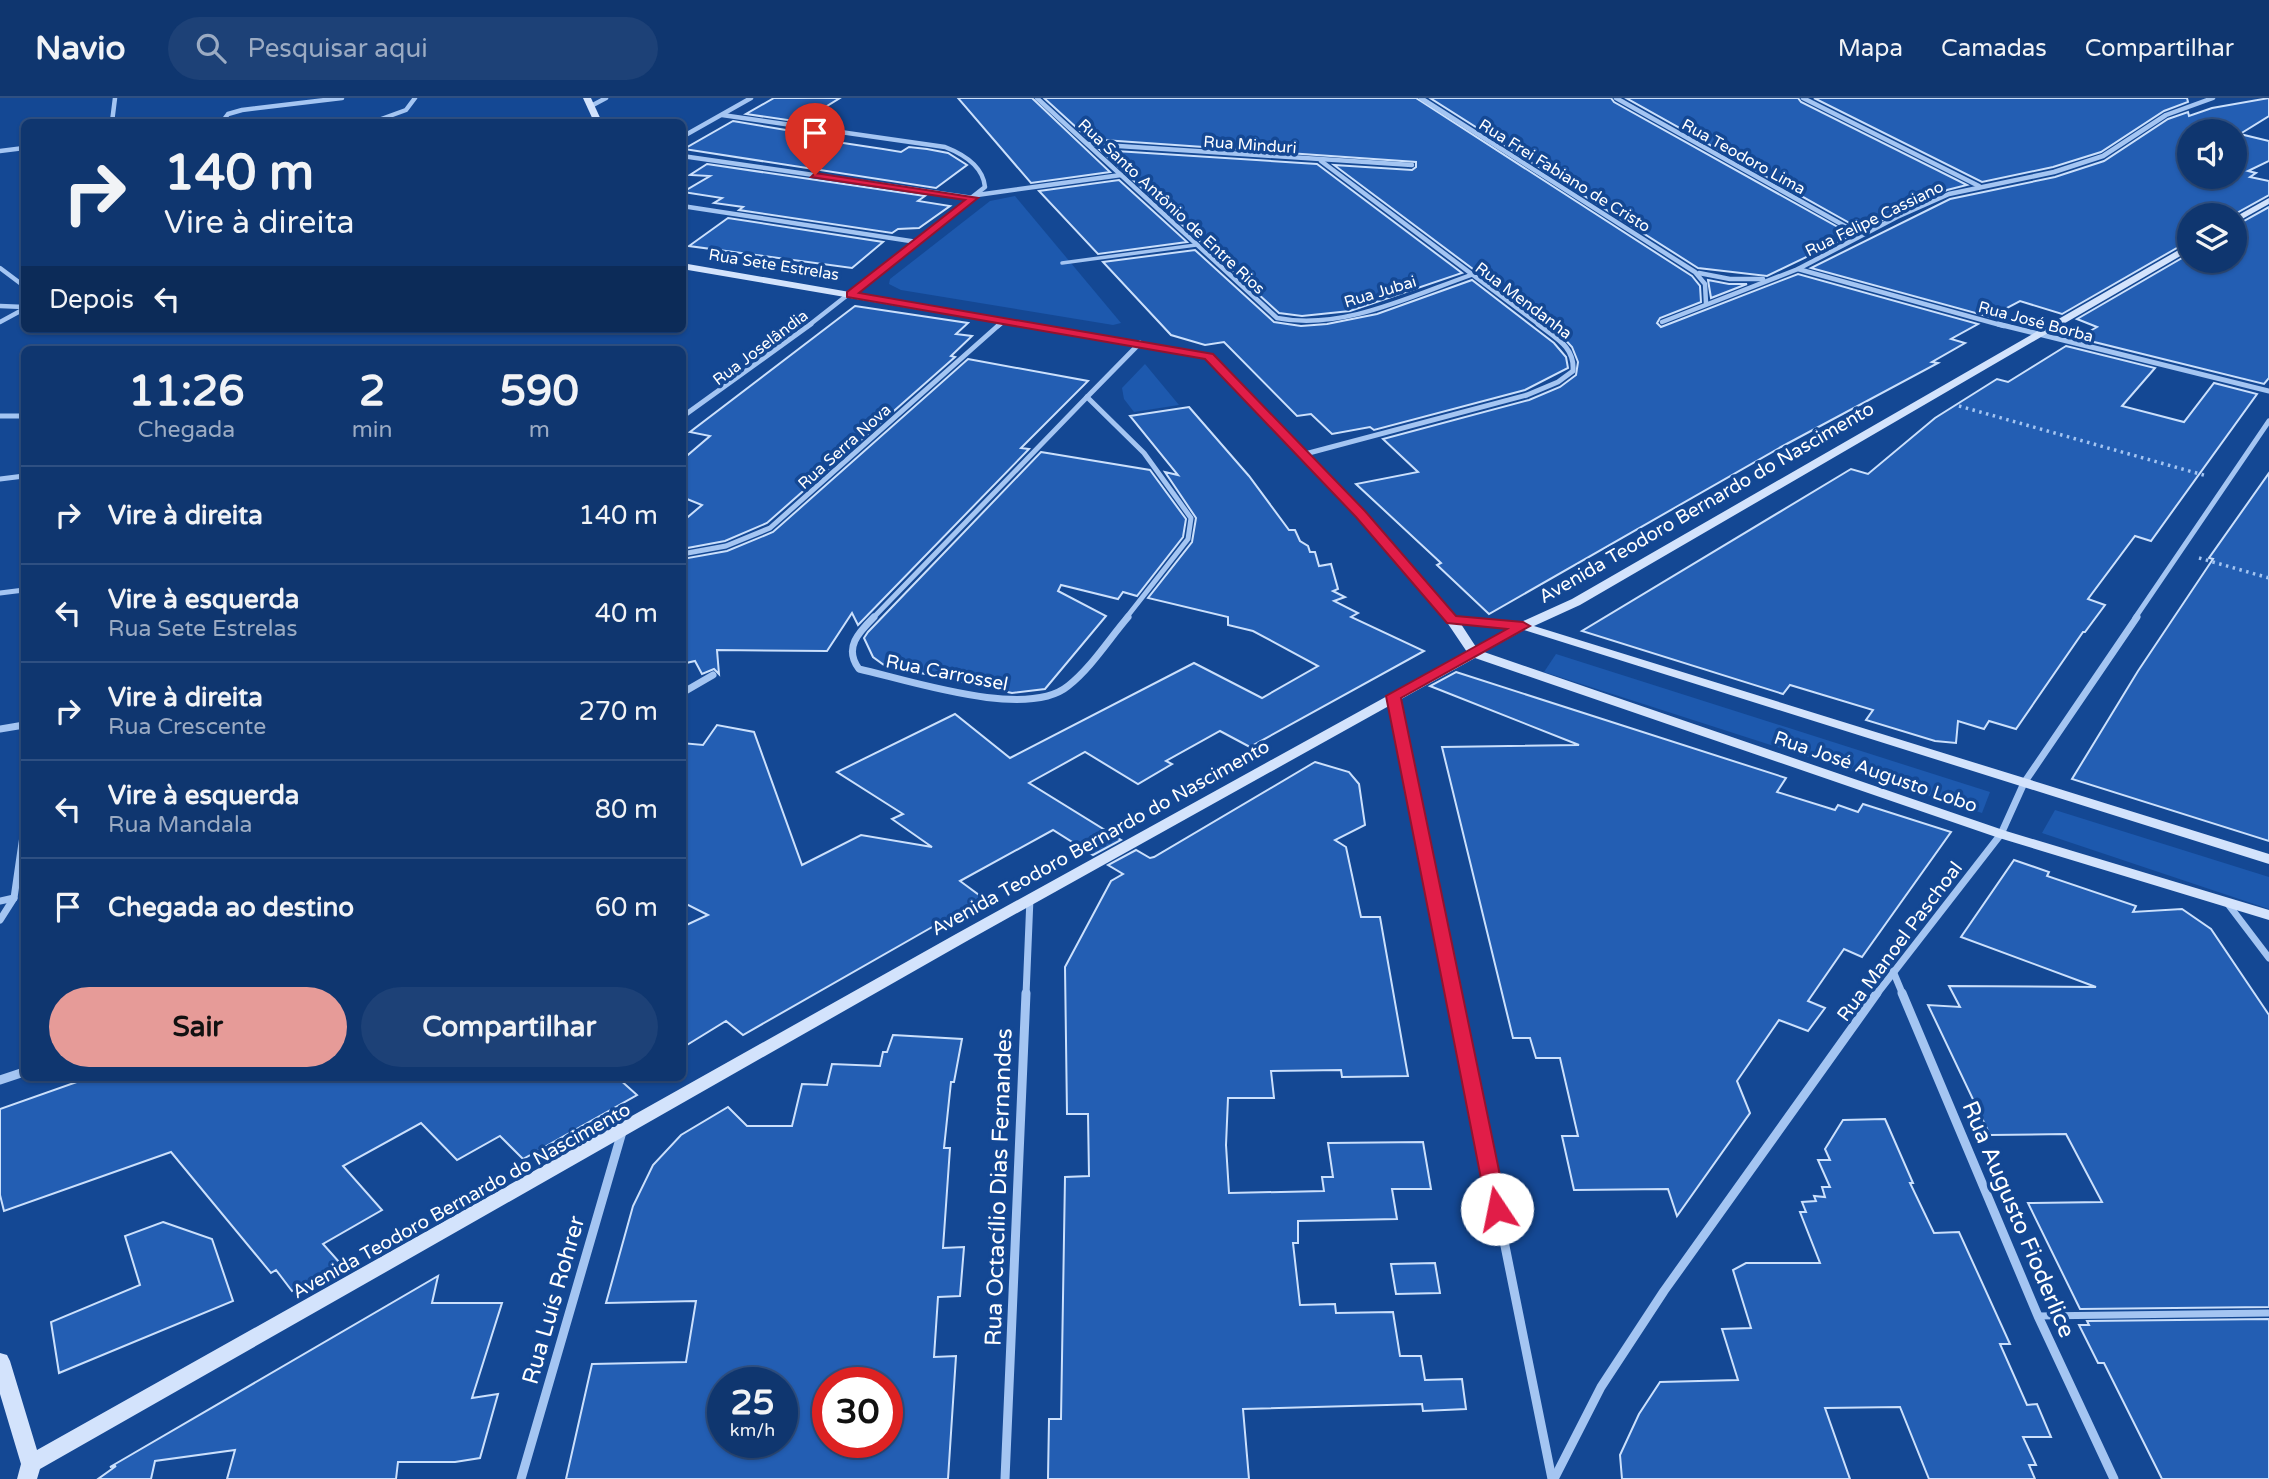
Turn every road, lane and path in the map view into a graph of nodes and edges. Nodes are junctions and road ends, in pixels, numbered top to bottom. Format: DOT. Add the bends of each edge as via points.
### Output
graph roads {
  1 [pos="115,98"];
  2 [pos="342,98"];
  3 [pos="415,98"];
  4 [pos="606,98"];
  5 [pos="751,98"];
  6 [pos="1037,98"];
  7 [pos="1421,98"];
  8 [pos="1616,98"];
  9 [pos="1803,98"];
  10 [pos="2213,98"];
  11 [pos="589,102"];
  12 [pos="722,115"];
  13 [pos="112,119"];
  14 [pos="224,119"];
  15 [pos="381,119"];
  16 [pos="597,119"];
  17 [pos="686,135"];
  18 [pos="1087,144"];
  19 [pos="21,148"];
  20 [pos="0,150"];
  21 [pos="686,157"];
  22 [pos="1321,162"];
  23 [pos="1412,165"];
  24 [pos="1121,175"];
  25 [pos="1979,186"];
  26 [pos="975,197"];
  27 [pos="2269,201"];
  28 [pos="686,207"];
  29 [pos="2247,213"];
  30 [pos="1861,235"];
  31 [pos="917,242"];
  32 [pos="1196,246"];
  33 [pos="2177,254"];
  34 [pos="1062,263"];
  35 [pos="686,267"];
  36 [pos="0,268"];
  37 [pos="1798,269"];
  38 [pos="1695,272"];
  39 [pos="1471,275"];
  40 [pos="1771,279"];
  41 [pos="21,284"];
  42 [pos="851,295"];
  43 [pos="1706,303"];
  44 [pos="0,306"];
  45 [pos="21,308"];
  46 [pos="21,310"];
  47 [pos="1003,321"];
  48 [pos="0,322"];
  49 [pos="1662,322"];
  50 [pos="1296,323"];
  51 [pos="2037,335"];
  52 [pos="1140,343"];
  53 [pos="2269,391"];
  54 [pos="1087,397"];
  55 [pos="1929,397"];
  56 [pos="686,414"];
  57 [pos="0,416"];
  58 [pos="21,416"];
  59 [pos="2269,421"];
  60 [pos="1305,454"];
  61 [pos="21,476"];
  62 [pos="0,479"];
  63 [pos="2228,482"];
  64 [pos="2178,552"];
  65 [pos="686,553"];
  66 [pos="2269,578"];
  67 [pos="21,590"];
  68 [pos="0,593"];
  69 [pos="1452,620"];
  70 [pos="1523,626"];
  71 [pos="1474,653"];
  72 [pos="713,675"];
  73 [pos="686,691"];
  74 [pos="1394,696"];
  75 [pos="21,726"];
  76 [pos="0,730"];
  77 [pos="2024,783"];
  78 [pos="2001,834"];
  79 [pos="21,850"];
  80 [pos="2269,859"];
  81 [pos="1030,897"];
  82 [pos="14,898"];
  83 [pos="0,901"];
  84 [pos="2228,904"];
  85 [pos="2269,915"];
  86 [pos="0,920"];
  87 [pos="2269,958"];
  88 [pos="1894,971"];
  89 [pos="21,1073"];
  90 [pos="0,1080"];
  91 [pos="622,1132"];
  92 [pos="2269,1312"];
  93 [pos="2038,1316"];
  94 [pos="0,1361"];
  95 [pos="29,1472"];
  96 [pos="521,1479"];
  97 [pos="1005,1479"];
  98 [pos="1553,1479"];
  99 [pos="2114,1479"];
  1 -- 13 [label="street"];
  2 -- 14 [label="street" via="256,108"];
  3 -- 15 [label="street" via="406,110"];
  4 -- 11 [label="street"];
  5 -- 12 [label="street"];
  6 -- 18 [label="street, Rua Santo Antônio de Entre Rios"];
  7 -- 38 [label="street, Rua Frei Fabiano de Cristo"];
  8 -- 30 [label="street, Rua Teodoro Lima"];
  9 -- 25 [label="street"];
  10 -- 25 [label="street, Rua Felipe Cassiano" via="2166,115 2121,147 2081,165"];
  11 -- 16 [label="street"];
  12 -- 17 [label="street"];
  12 -- 26 [label="street" via="945,146 965,156 982,174 985,187"];
  18 -- 22 [label="street, Rua Minduri"];
  18 -- 24 [label="street, Rua Santo Antônio de Entre Rios"];
  19 -- 20 [label="street"];
  21 -- 26 [label="street"];
  22 -- 23 [label="street, Rua Minduri"];
  22 -- 39 [label="street, Rua Mendanha"];
  24 -- 26 [label="street"];
  24 -- 32 [label="street, Rua Santo Antônio de Entre Rios"];
  25 -- 30 [label="street, Rua Felipe Cassiano" via="1925,204"];
  26 -- 31 [label="street, Rua Joselândia"];
  27 -- 29 [label="street"];
  28 -- 31 [label="street"];
  30 -- 37 [label="street, Rua Felipe Cassiano"];
  31 -- 42 [label="street, Rua Joselândia"];
  32 -- 34 [label="lane"];
  32 -- 50 [label="street, Rua Santo Antônio de Entre Rios" via="1266,310"];
  33 -- 51 [label="street, Avenida Teodoro Bernardo do Nascimento"];
  35 -- 42 [label="street, Rua Sete Estrelas"];
  36 -- 41 [label="street"];
  37 -- 40 [label="street, Rua Felipe Cassiano"];
  37 -- 51 [label="street, Rua José Borba"];
  38 -- 40 [label="street, Rua Frei Fabiano de Cristo" via="1730,279"];
  38 -- 43 [label="street" via="1705,284"];
  39 -- 50 [label="street, Rua Jubai" via="1323,321"];
  39 -- 60 [label="street, Rua Mendanha" via="1566,345 1574,358 1573,371 1558,382 1495,406"];
  40 -- 43 [label="street, Rua Felipe Cassiano"];
  42 -- 47 [label="street, Rua Sete Estrelas"];
  42 -- 56 [label="street, Rua Joselândia"];
  43 -- 49 [label="street, Rua Felipe Cassiano"];
  44 -- 45 [label="street"];
  46 -- 48 [label="street"];
  47 -- 52 [label="street, Rua Sete Estrelas"];
  47 -- 65 [label="street, Rua Serra Nova" via="770,528 726,546"];
  51 -- 53 [label="street, Rua José Borba"];
  51 -- 55 [label="street, Avenida Teodoro Bernardo do Nascimento"];
  52 -- 54 [label="street, Rua Carrossel"];
  52 -- 60 [label="street, Rua Sete Estrelas" via="1194,352 1216,361"];
  54 -- 54 [label="street, Rua Carrossel" via="867,624 850,645 850,656 859,669 1005,701 1040,699 1069,686 1128,617 1188,539 1191,518 1160,472 1113,417"];
  55 -- 63 [label="path"];
  55 -- 70 [label="street, Avenida Teodoro Bernardo do Nascimento" via="1576,602"];
  57 -- 58 [label="street"];
  59 -- 63 [label="street, Rua Manoel Paschoal"];
  60 -- 69 [label="street, Rua Sete Estrelas"];
  61 -- 62 [label="street"];
  63 -- 64 [label="street, Rua Manoel Paschoal"];
  64 -- 66 [label="path"];
  64 -- 77 [label="street, Rua Manoel Paschoal"];
  67 -- 68 [label="street"];
  69 -- 70 [label="street"];
  69 -- 71 [label="street, Rua Sete Estrelas"];
  70 -- 71 [label="street, Avenida Teodoro Bernardo do Nascimento"];
  70 -- 77 [label="street, Rua José Augusto Lobo"];
  71 -- 74 [label="street, Avenida Teodoro Bernardo do Nascimento"];
  71 -- 78 [label="street, Rua José Augusto Lobo"];
  72 -- 73 [label="street"];
  74 -- 81 [label="street, Avenida Teodoro Bernardo do Nascimento"];
  74 -- 98 [label="street"];
  75 -- 76 [label="street"];
  77 -- 78 [label="street, Rua Manoel Paschoal"];
  77 -- 80 [label="street, Rua José Augusto Lobo"];
  78 -- 84 [label="street, Rua José Augusto Lobo"];
  78 -- 88 [label="street, Rua Manoel Paschoal"];
  79 -- 82 [label="street"];
  81 -- 91 [label="street, Avenida Teodoro Bernardo do Nascimento"];
  81 -- 97 [label="street, Rua Octacílio Dias Fernandes"];
  82 -- 83 [label="street"];
  82 -- 86 [label="street"];
  84 -- 85 [label="street, Rua José Augusto Lobo"];
  84 -- 87 [label="street"];
  88 -- 93 [label="street, Rua Augusto Fioderlice"];
  88 -- 98 [label="street, Rua Manoel Paschoal" via="1664,1291 1601,1387"];
  89 -- 90 [label="street"];
  91 -- 95 [label="street, Avenida Teodoro Bernardo do Nascimento"];
  91 -- 96 [label="street, Rua Luís Rohrer"];
  92 -- 93 [label="lane"];
  93 -- 99 [label="street, Rua Augusto Fioderlice"];
  94 -- 95 [label="street"];
}
